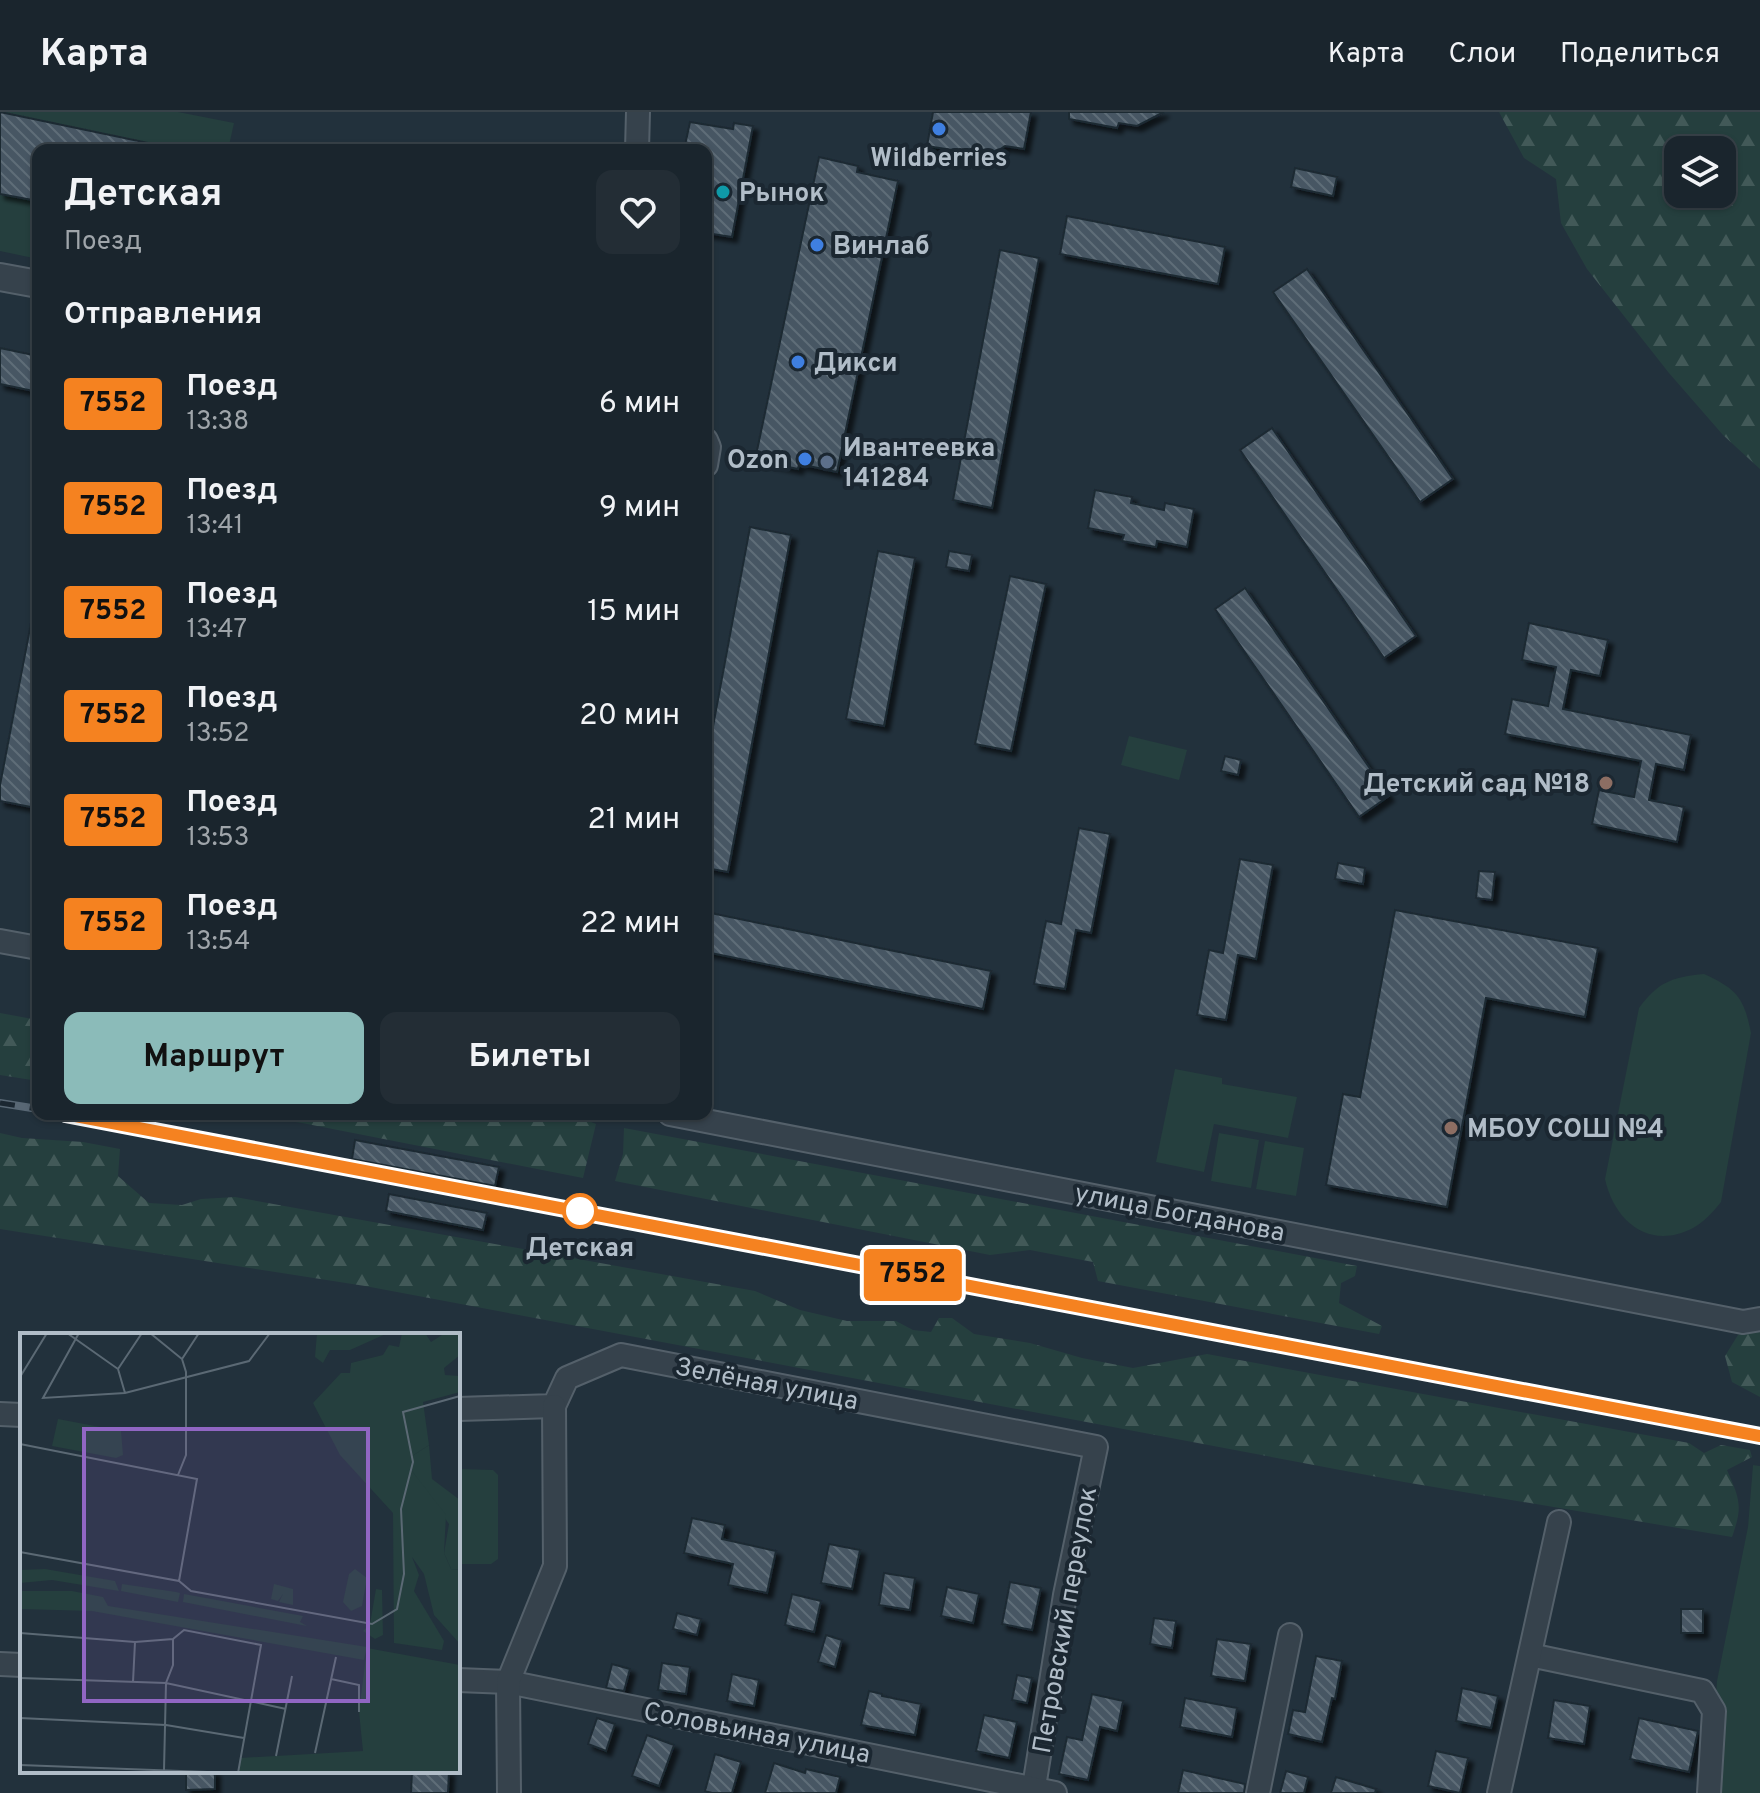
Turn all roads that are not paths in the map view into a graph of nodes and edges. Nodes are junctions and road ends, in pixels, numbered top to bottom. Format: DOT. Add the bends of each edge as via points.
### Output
graph roads {
  1 [pos="638,112"];
  2 [pos="637,144"];
  3 [pos="0,277"];
  4 [pos="32,283"];
  5 [pos="0,941"];
  6 [pos="32,947"];
  7 [pos="701,1120"];
  8 [pos="1760,1319"];
  9 [pos="554,1406"];
  10 [pos="460,1409"];
  11 [pos="0,1414"];
  12 [pos="20,1415"];
  13 [pos="1096,1447"];
  14 [pos="1559,1522"];
  15 [pos="1290,1635"];
  16 [pos="1530,1655"];
  17 [pos="0,1664"];
  18 [pos="20,1665"];
  19 [pos="460,1680"];
  20 [pos="508,1682"];
  21 [pos="1041,1791"];
  22 [pos="509,1793"];
  23 [pos="1258,1793"];
  24 [pos="1499,1793"];
  25 [pos="1709,1793"];
  1 -- 2 [label="street"];
  3 -- 4 [label="street"];
  5 -- 6 [label="street"];
  7 -- 8 [label="street, улица Богданова" via="1743,1322"];
  9 -- 10 [label="street"];
  9 -- 13 [label="street, Зелёная улица" via="567,1378 621,1355"];
  9 -- 20 [label="street" via="555,1566"];
  11 -- 12 [label="street"];
  13 -- 21 [label="street, Петровский переулок" via="1065,1595"];
  14 -- 16 [label="street"];
  15 -- 23 [label="street"];
  16 -- 24 [label="street"];
  16 -- 25 [label="street" via="1702,1691 1714,1711"];
  17 -- 18 [label="street"];
  19 -- 20 [label="street, Соловьиная улица"];
  20 -- 21 [label="street, Соловьиная улица"];
  20 -- 22 [label="street"];
}
